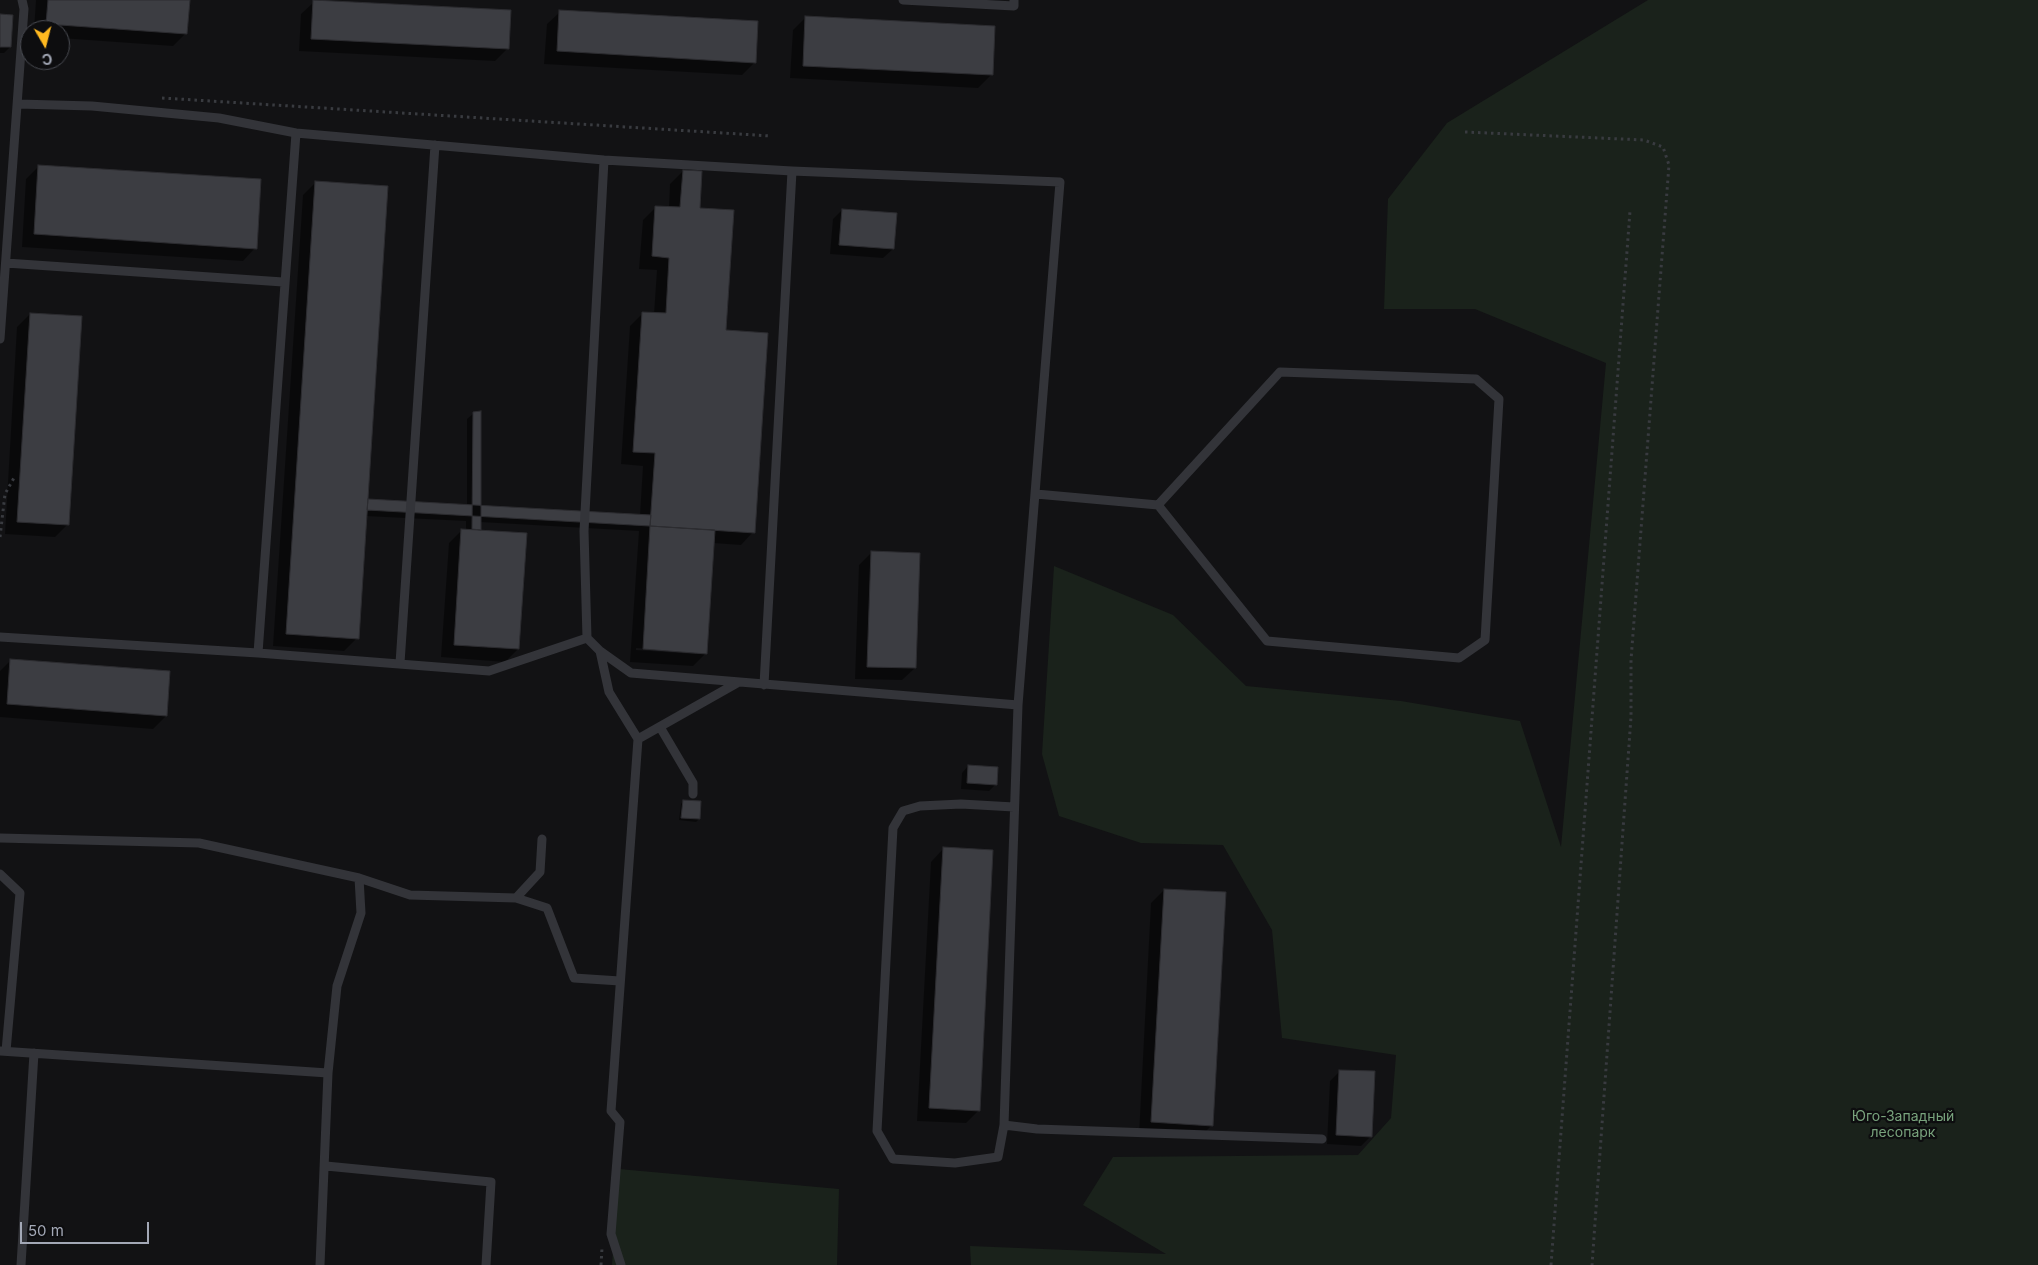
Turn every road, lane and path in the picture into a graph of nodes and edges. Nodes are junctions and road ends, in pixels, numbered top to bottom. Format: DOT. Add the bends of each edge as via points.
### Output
graph roads {
  1 [pos="22,0"];
  2 [pos="903,0"];
  3 [pos="1014,0"];
  4 [pos="157,98"];
  5 [pos="18,104"];
  6 [pos="1465,132"];
  7 [pos="296,133"];
  8 [pos="771,136"];
  9 [pos="435,145"];
  10 [pos="604,160"];
  11 [pos="792,171"];
  12 [pos="1630,210"];
  13 [pos="6,263"];
  14 [pos="283,282"];
  15 [pos="0,339"];
  16 [pos="15,476"];
  17 [pos="1036,494"];
  18 [pos="1158,505"];
  19 [pos="0,537"];
  20 [pos="0,637"];
  21 [pos="587,638"];
  22 [pos="600,651"];
  23 [pos="258,653"];
  24 [pos="400,664"];
  25 [pos="737,683"];
  26 [pos="764,685"];
  27 [pos="1018,704"];
  28 [pos="660,727"];
  29 [pos="638,739"];
  30 [pos="693,794"];
  31 [pos="1014,807"];
  32 [pos="0,838"];
  33 [pos="542,839"];
  34 [pos="0,874"];
  35 [pos="359,878"];
  36 [pos="516,898"];
  37 [pos="620,981"];
  38 [pos="3,1051"];
  39 [pos="34,1053"];
  40 [pos="328,1073"];
  41 [pos="1004,1125"];
  42 [pos="1322,1139"];
  43 [pos="326,1166"];
  44 [pos="21,1265"];
  45 [pos="320,1265"];
  46 [pos="486,1265"];
  47 [pos="621,1265"];
  48 [pos="1551,1265"];
  49 [pos="1592,1265"];
  1 -- 5 [label="lane"];
  2 -- 3 [label="lane" via="1014,6"];
  4 -- 8 [label="path"];
  5 -- 7 [label="lane" via="92,106 219,118"];
  5 -- 13 [label="lane"];
  6 -- 49 [label="path" via="1644,140 1663,147 1669,165 1631,660 1631,727"];
  7 -- 9 [label="lane"];
  7 -- 14 [label="lane"];
  9 -- 10 [label="lane"];
  9 -- 24 [label="lane"];
  10 -- 11 [label="lane"];
  10 -- 21 [label="lane" via="584,531"];
  11 -- 17 [label="lane" via="1060,182"];
  11 -- 26 [label="lane"];
  12 -- 48 [label="path"];
  13 -- 14 [label="lane"];
  13 -- 15 [label="lane"];
  14 -- 23 [label="lane"];
  16 -- 19 [label="path" via="5,494"];
  17 -- 18 [label="lane"];
  17 -- 27 [label="lane"];
  18 -- 18 [label="lane" via="1267,641 1459,658 1485,640 1499,399 1476,379 1280,372"];
  20 -- 23 [label="lane"];
  21 -- 22 [label="lane"];
  21 -- 24 [label="lane" via="488,671"];
  22 -- 25 [label="lane" via="631,674"];
  22 -- 29 [label="lane" via="609,692"];
  23 -- 24 [label="lane"];
  25 -- 26 [label="lane"];
  25 -- 28 [label="lane"];
  26 -- 27 [label="lane"];
  27 -- 31 [label="lane"];
  28 -- 29 [label="lane"];
  28 -- 30 [label="lane" via="693,783"];
  29 -- 37 [label="lane"];
  31 -- 41 [label="lane"];
  31 -- 41 [label="lane" via="920,806 903,811 893,828 877,1131 892,1159 955,1164 998,1158"];
  32 -- 35 [label="lane" via="199,842"];
  33 -- 36 [label="lane" via="540,872"];
  34 -- 38 [label="lane" via="20,893"];
  35 -- 36 [label="lane" via="410,895"];
  35 -- 40 [label="lane" via="361,913 337,986"];
  36 -- 37 [label="lane" via="547,908 574,978"];
  37 -- 47 [label="lane" via="610,1110 620,1122 611,1234"];
  38 -- 39 [label="lane"];
  39 -- 40 [label="lane"];
  39 -- 44 [label="lane"];
  40 -- 43 [label="lane"];
  41 -- 42 [label="lane" via="1037,1129"];
  43 -- 45 [label="lane"];
  43 -- 46 [label="lane" via="491,1182"];
}
